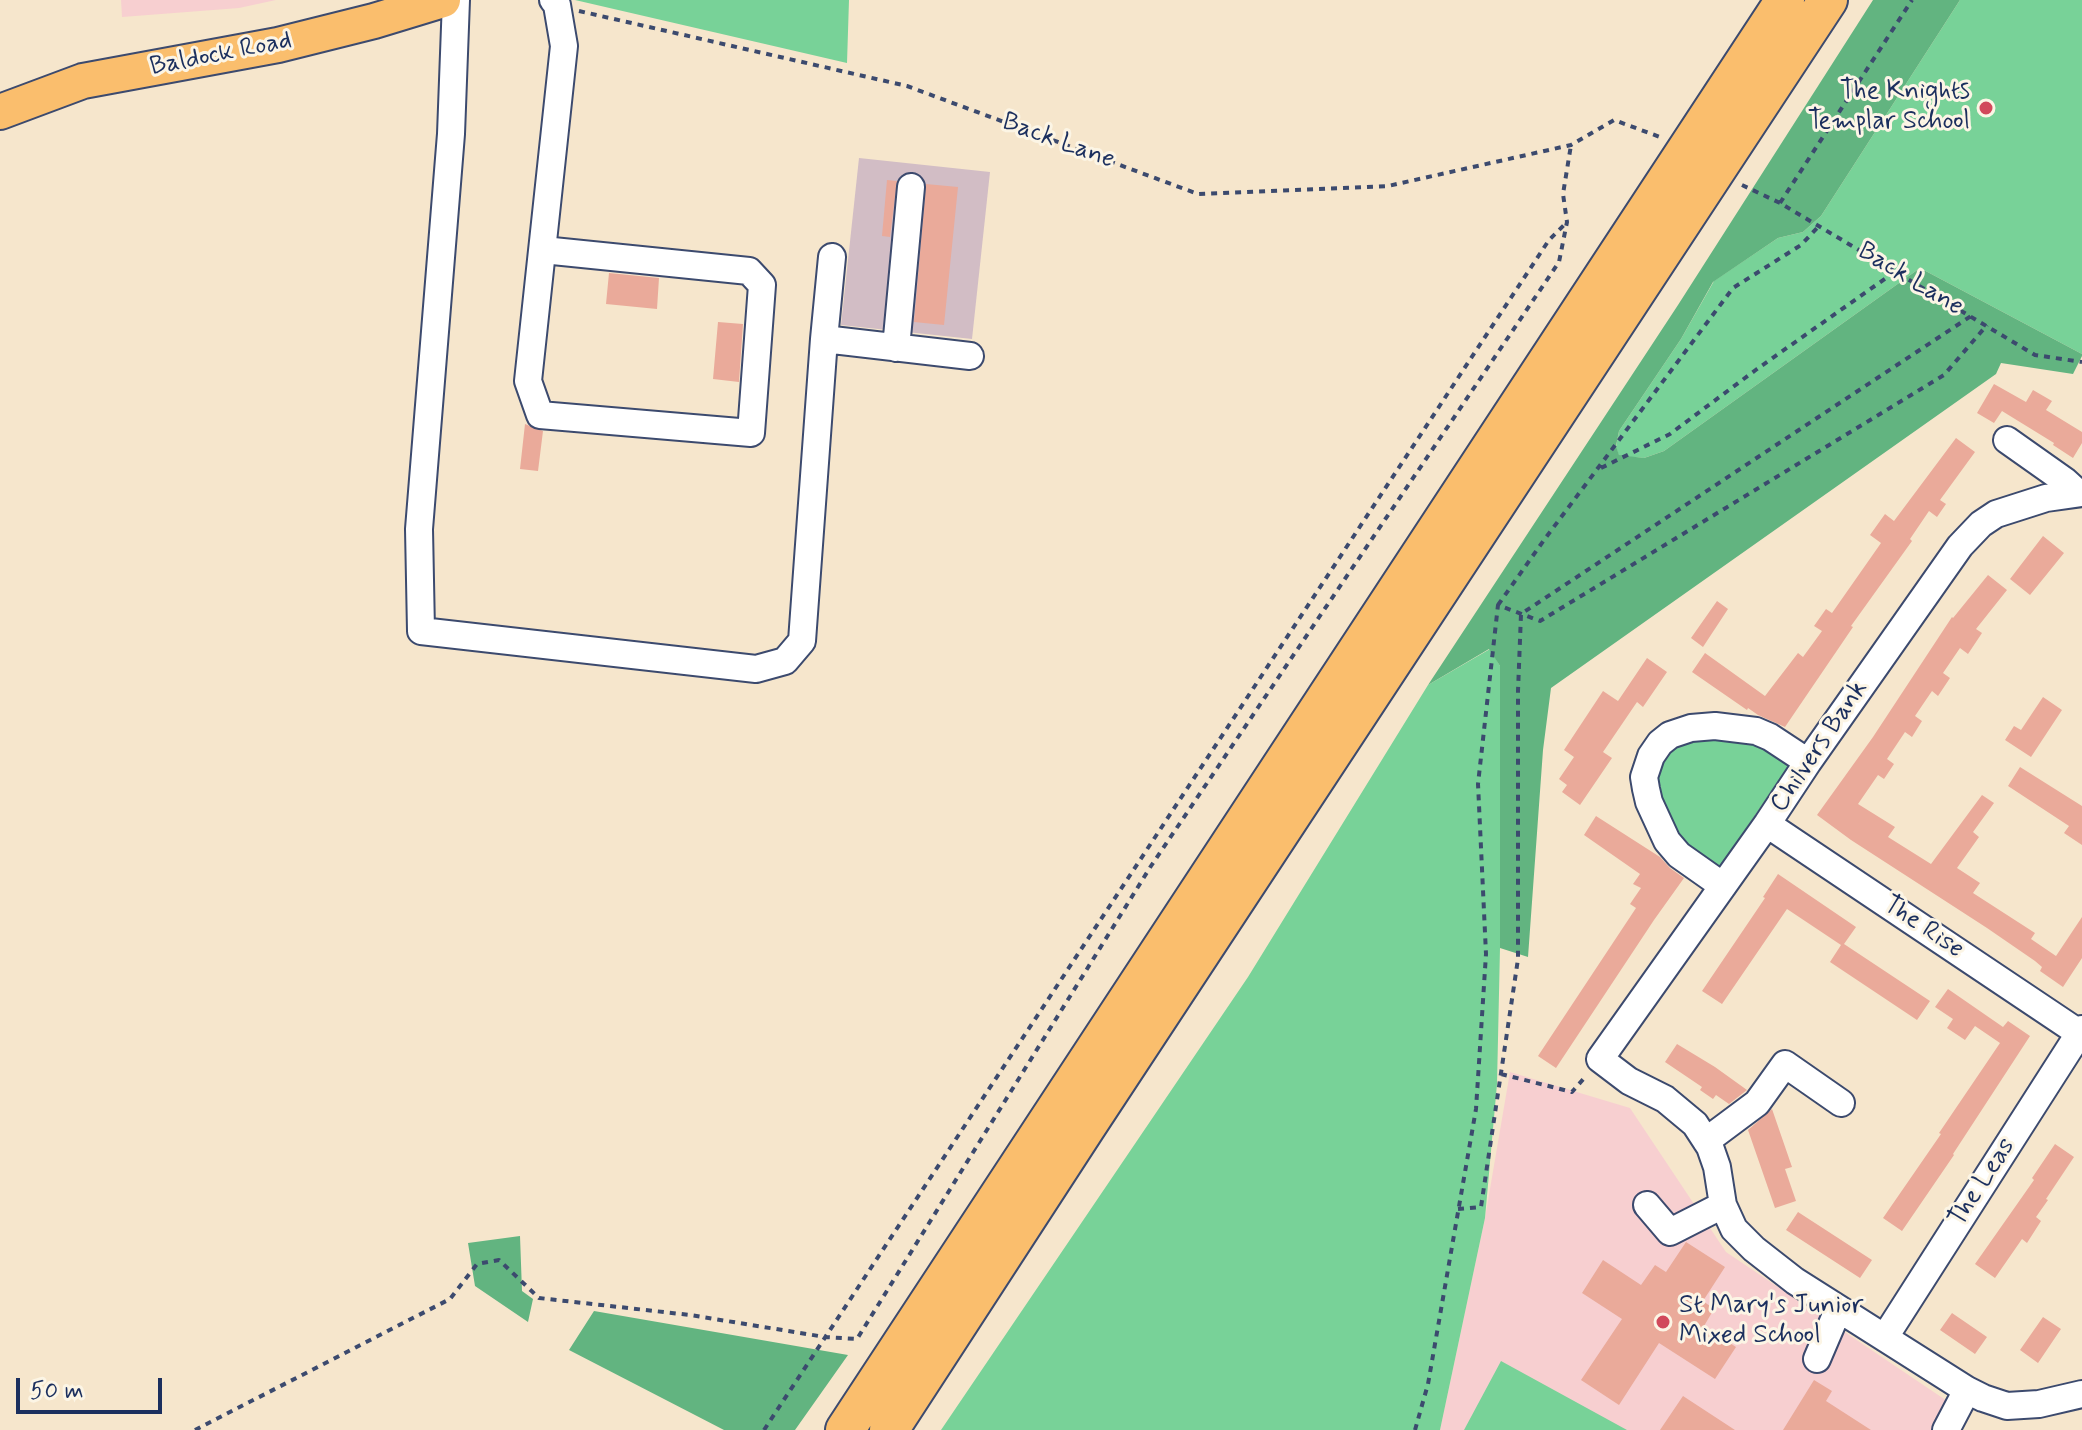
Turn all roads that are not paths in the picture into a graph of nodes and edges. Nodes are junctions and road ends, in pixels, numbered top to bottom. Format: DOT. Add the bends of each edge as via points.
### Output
graph roads {
  1 [pos="443,0"];
  2 [pos="456,0"];
  3 [pos="1785,0"];
  4 [pos="1828,0"];
  5 [pos="555,3"];
  6 [pos="0,112"];
  7 [pos="911,187"];
  8 [pos="543,250"];
  9 [pos="832,257"];
  10 [pos="824,339"];
  11 [pos="896,348"];
  12 [pos="970,356"];
  13 [pos="2007,440"];
  14 [pos="2080,493"];
  15 [pos="1808,762"];
  16 [pos="1767,824"];
  17 [pos="1723,886"];
  18 [pos="2081,1031"];
  19 [pos="1841,1103"];
  20 [pos="1706,1141"];
  21 [pos="1647,1205"];
  22 [pos="1723,1205"];
  23 [pos="1838,1310"];
  24 [pos="1885,1337"];
  25 [pos="1817,1359"];
  26 [pos="1967,1390"];
  27 [pos="2082,1394"];
  28 [pos="845,1430"];
  29 [pos="889,1430"];
  30 [pos="1946,1430"];
  1 -- 6 [label="main road, Baldock Road" via="278,45 83,81"];
  2 -- 10 [label="street" via="450,148 419,529 421,631 756,669 785,661 802,641"];
  3 -- 28 [label="highway"];
  4 -- 29 [label="highway"];
  5 -- 8 [label="street" via="564,46"];
  7 -- 11 [label="street"];
  8 -- 8 [label="street" via="528,381 540,415 751,433 762,285 749,271"];
  9 -- 10 [label="street"];
  10 -- 11 [label="street"];
  11 -- 12 [label="street"];
  13 -- 14 [label="street"];
  14 -- 15 [label="street, Chilvers Bank" via="2007,509 1981,524"];
  15 -- 16 [label="street, Chilvers Bank"];
  15 -- 17 [label="street" via="1756,731 1715,726 1670,735 1651,756 1646,789 1667,841"];
  16 -- 17 [label="street, Chilvers Bank"];
  16 -- 18 [label="street, The Rise"];
  17 -- 20 [label="street, Chilvers Bank" via="1600,1059 1665,1099 1695,1124"];
  18 -- 24 [label="street, The Leas"];
  19 -- 20 [label="street" via="1785,1064 1757,1103"];
  20 -- 22 [label="street"];
  21 -- 22 [label="street" via="1670,1232"];
  22 -- 23 [label="street" via="1734,1229 1754,1249"];
  23 -- 24 [label="street"];
  23 -- 25 [label="street"];
  24 -- 26 [label="street"];
  26 -- 27 [label="street" via="2007,1406"];
  26 -- 30 [label="street"];
}
